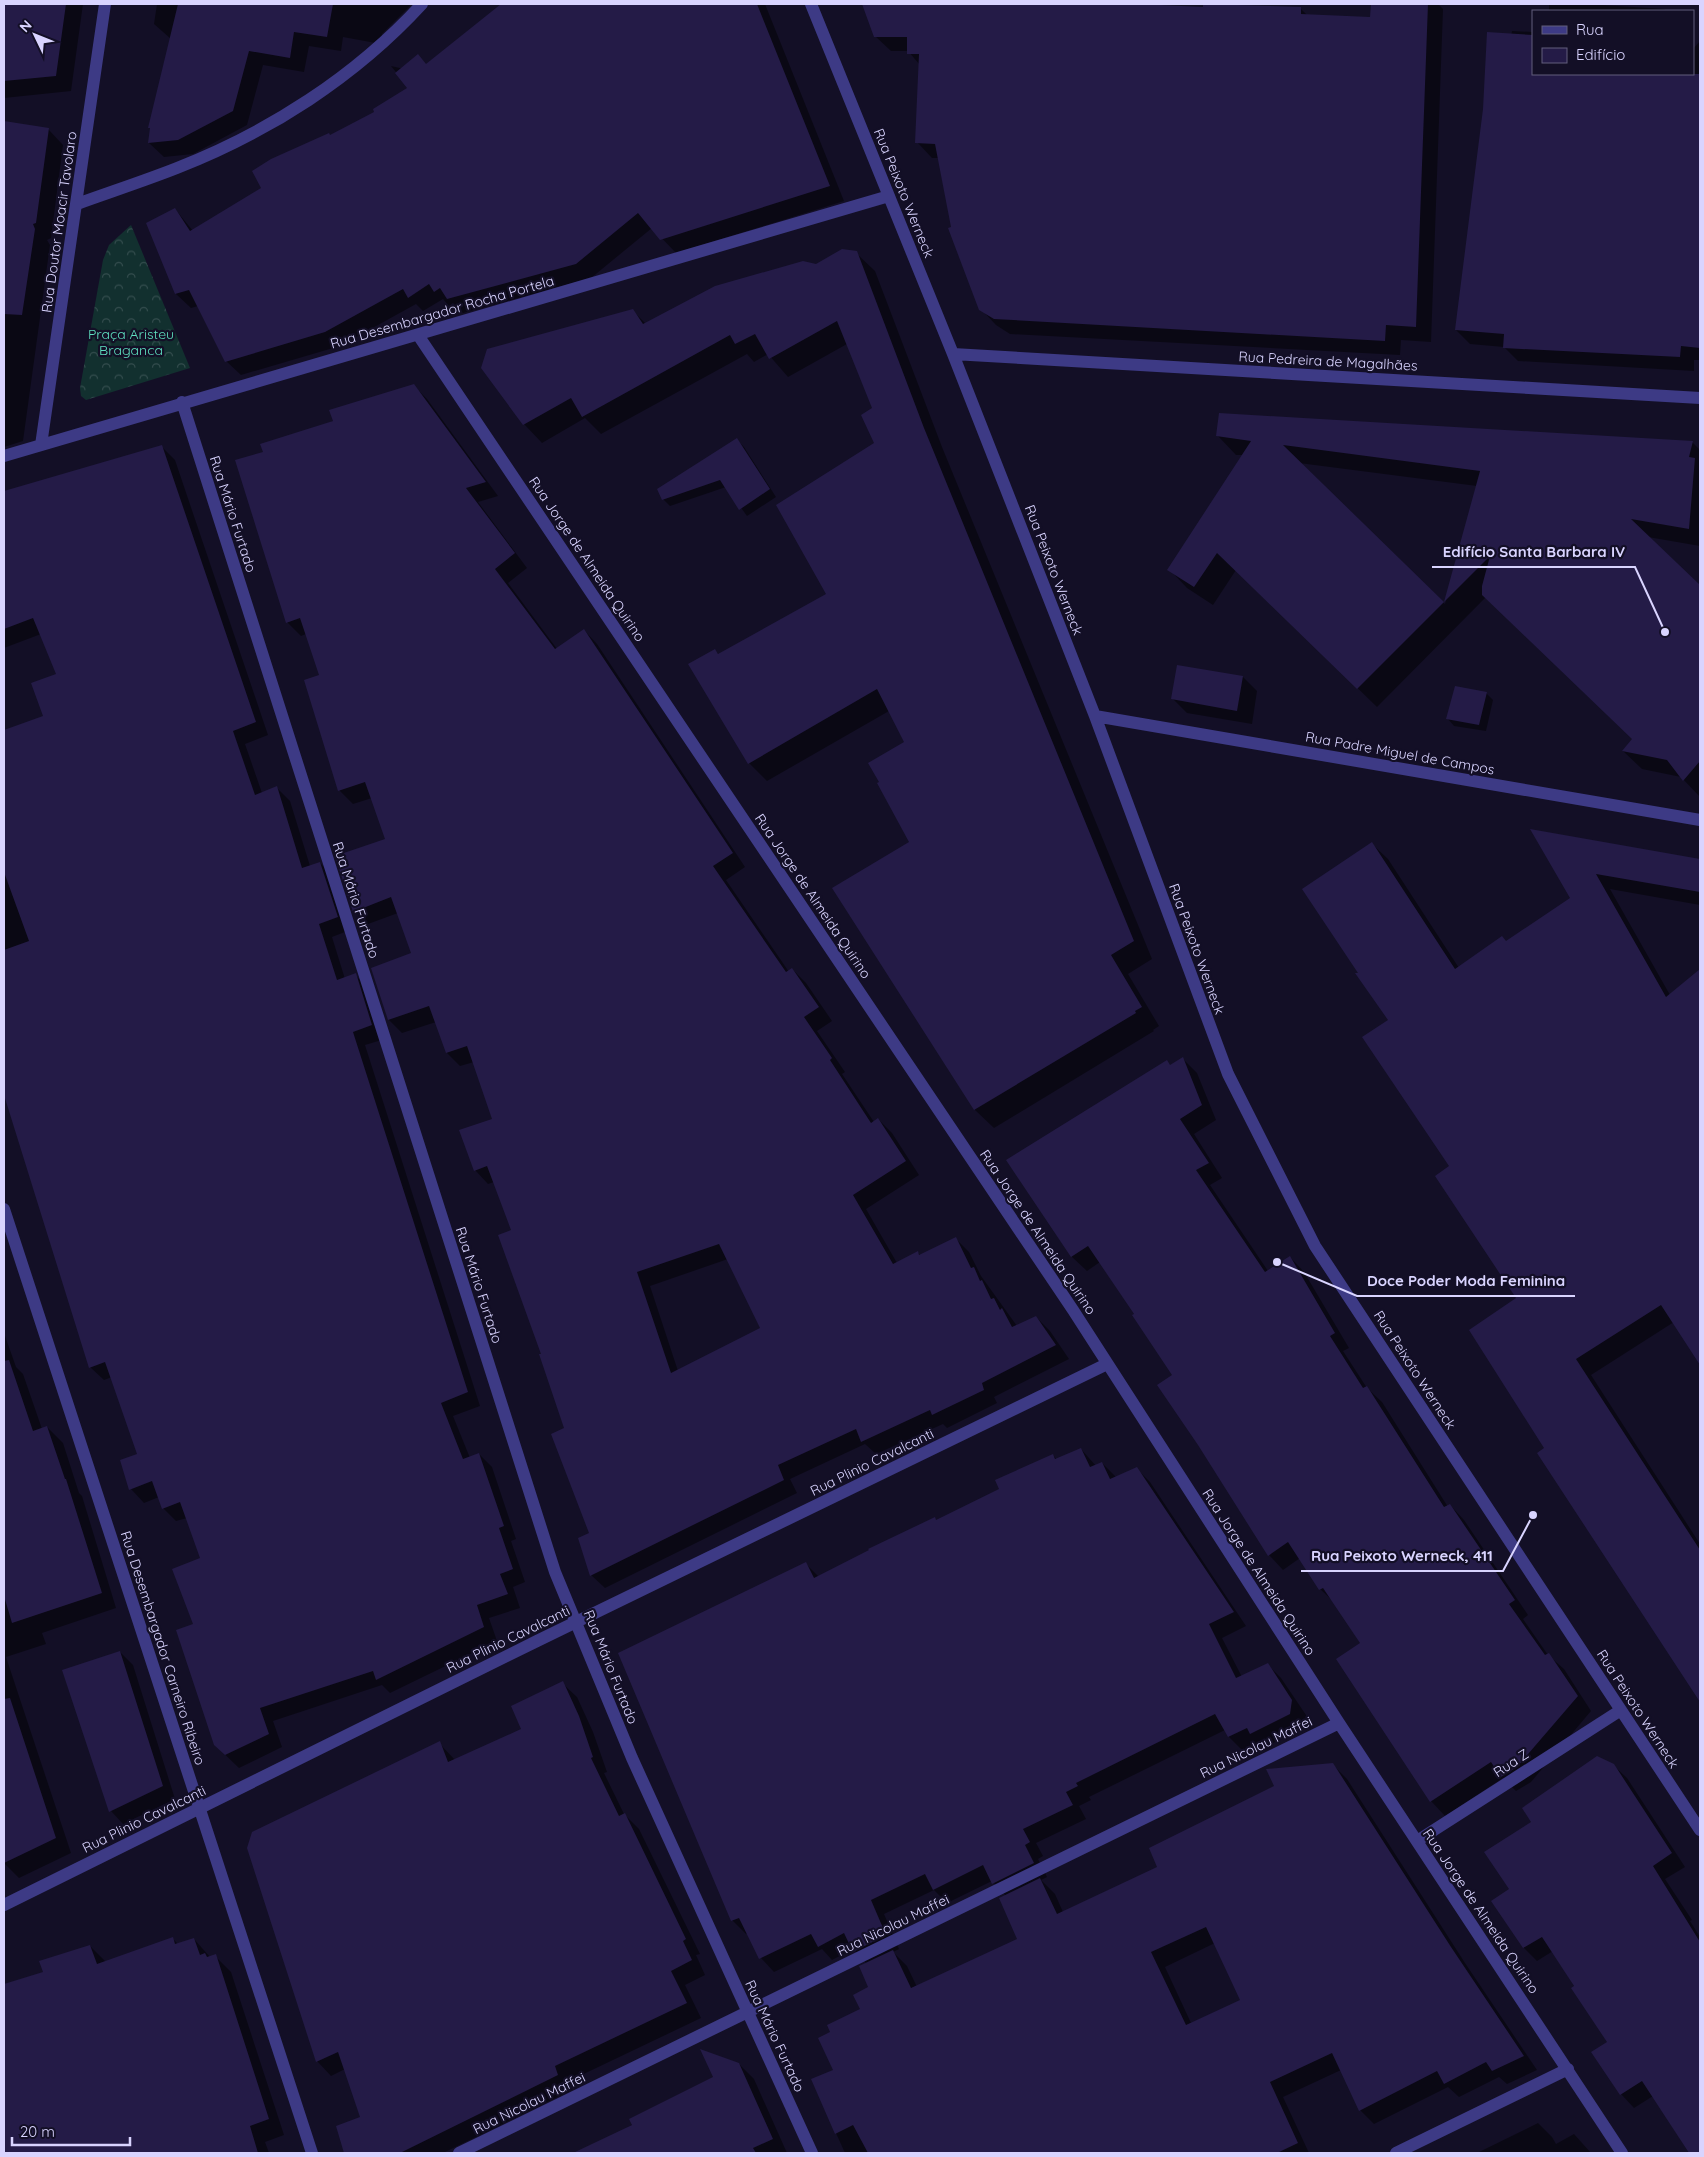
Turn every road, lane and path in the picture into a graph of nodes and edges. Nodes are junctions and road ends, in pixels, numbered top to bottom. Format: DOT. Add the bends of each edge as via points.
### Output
graph roads {
  1 [pos="104,4"];
  2 [pos="422,4"];
  3 [pos="811,4"];
  4 [pos="889,196"];
  5 [pos="77,204"];
  6 [pos="418,335"];
  7 [pos="953,354"];
  8 [pos="1700,398"];
  9 [pos="182,402"];
  10 [pos="41,445"];
  11 [pos="4,456"];
  12 [pos="1095,716"];
  13 [pos="1700,820"];
  14 [pos="4,1209"];
  15 [pos="1107,1364"];
  16 [pos="576,1622"];
  17 [pos="1621,1710"];
  18 [pos="1339,1724"];
  19 [pos="200,1808"];
  20 [pos="1700,1828"];
  21 [pos="1416,1841"];
  22 [pos="4,1905"];
  23 [pos="748,2012"];
  24 [pos="1568,2069"];
  25 [pos="312,2153"];
  26 [pos="459,2153"];
  27 [pos="812,2153"];
  28 [pos="1396,2153"];
  29 [pos="1622,2153"];
  1 -- 5 [label="street, Rua Doutor Moacir Tavolaro"];
  2 -- 5 [label="street" via="347,73 307,102 254,133 178,168"];
  3 -- 4 [label="street, Rua Peixoto Werneck"];
  4 -- 6 [label="street, Rua Desembargador Rocha Portela"];
  4 -- 7 [label="street, Rua Peixoto Werneck"];
  5 -- 10 [label="street, Rua Doutor Moacir Tavolaro"];
  6 -- 9 [label="street, Rua Desembargador Rocha Portela"];
  6 -- 15 [label="street, Rua Jorge de Almeida Quirino"];
  7 -- 8 [label="street, Rua Pedreira de Magalhães"];
  7 -- 12 [label="street, Rua Peixoto Werneck"];
  9 -- 10 [label="street, Rua Desembargador Rocha Portela"];
  9 -- 16 [label="street, Rua Mário Furtado" via="555,1572"];
  10 -- 11 [label="street, Rua Desembargador Rocha Portela"];
  12 -- 13 [label="street, Rua Padre Miguel de Campos"];
  12 -- 17 [label="street, Rua Peixoto Werneck" via="1228,1074 1315,1246"];
  14 -- 19 [label="street, Rua Desembargador Carneiro Ribeiro"];
  15 -- 16 [label="street, Rua Plinio Cavalcanti"];
  15 -- 18 [label="street, Rua Jorge de Almeida Quirino"];
  16 -- 19 [label="street, Rua Plinio Cavalcanti"];
  16 -- 23 [label="street, Rua Mário Furtado" via="632,1758"];
  17 -- 20 [label="street, Rua Peixoto Werneck"];
  17 -- 21 [label="street, Rua Z"];
  18 -- 21 [label="street, Rua Jorge de Almeida Quirino"];
  18 -- 23 [label="street, Rua Nicolau Maffei"];
  19 -- 22 [label="street, Rua Plinio Cavalcanti"];
  19 -- 25 [label="street, Rua Desembargador Carneiro Ribeiro"];
  21 -- 24 [label="street, Rua Jorge de Almeida Quirino"];
  23 -- 26 [label="street, Rua Nicolau Maffei"];
  23 -- 27 [label="street, Rua Mário Furtado"];
  24 -- 28 [label="street"];
  24 -- 29 [label="street, Rua Jorge de Almeida Quirino"];
}
